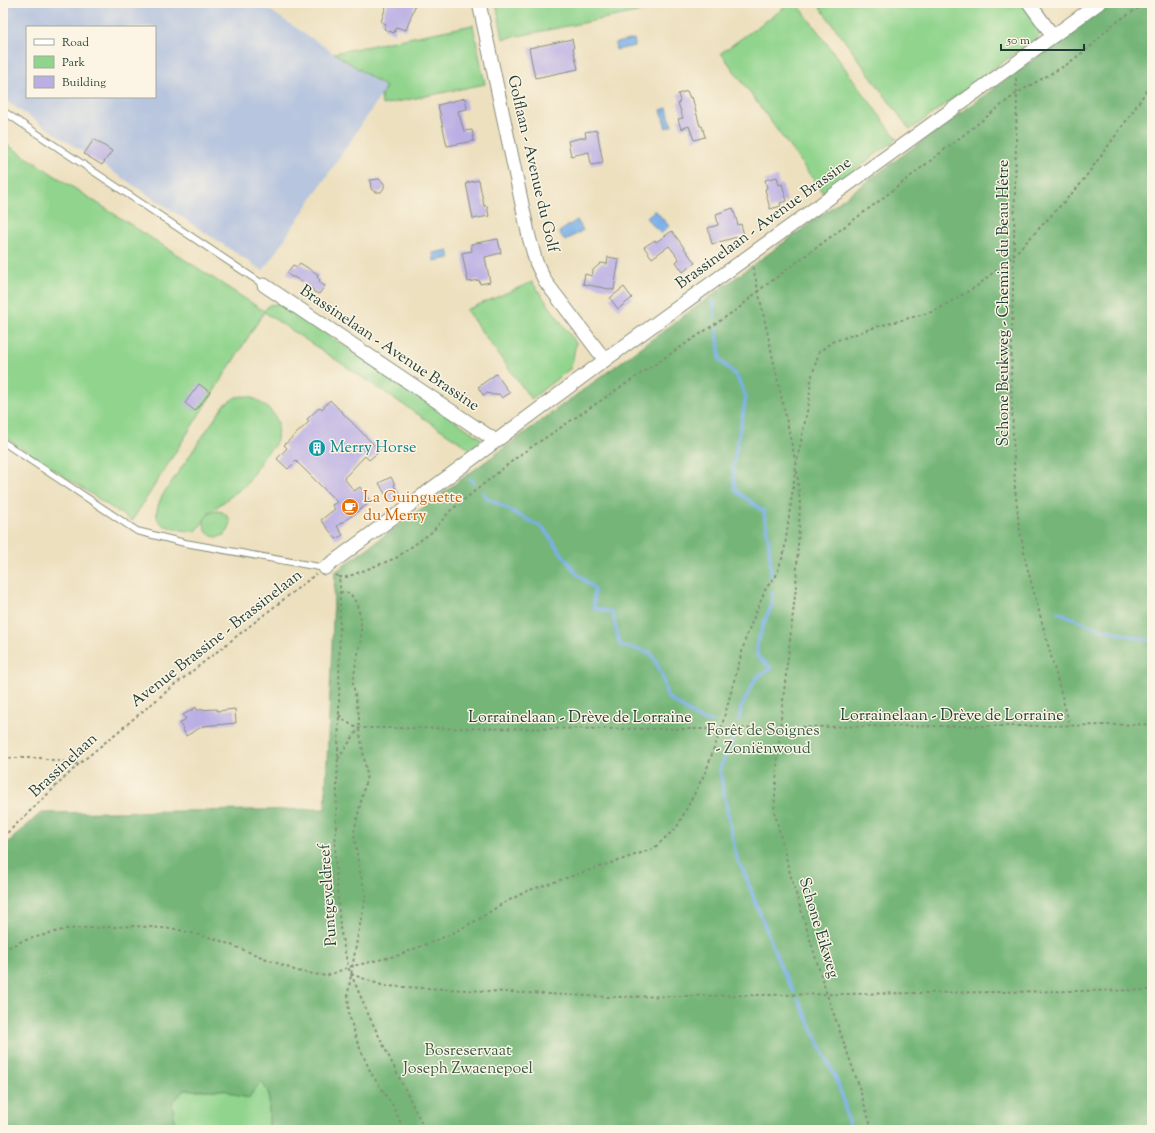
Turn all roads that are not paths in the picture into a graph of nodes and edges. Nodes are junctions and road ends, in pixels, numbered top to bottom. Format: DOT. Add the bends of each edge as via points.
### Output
graph roads {
  1 [pos="479,3"];
  2 [pos="1029,3"];
  3 [pos="1099,3"];
  4 [pos="1053,36"];
  5 [pos="3,111"];
  6 [pos="264,285"];
  7 [pos="605,360"];
  8 [pos="3,442"];
  9 [pos="496,442"];
  10 [pos="325,568"];
  1 -- 7 [label="street, Golflaan - Avenue du Golf" via="536,262 545,281"];
  2 -- 4 [label="street"];
  3 -- 4 [label="street, Brassinelaan - Avenue Brassine"];
  4 -- 7 [label="street, Brassinelaan - Avenue Brassine"];
  5 -- 6 [label="lane"];
  6 -- 9 [label="street, Brassinelaan - Avenue Brassine"];
  7 -- 9 [label="street, Brassinelaan - Avenue Brassine"];
  8 -- 10 [label="lane" via="137,531 185,543"];
  9 -- 10 [label="street, Brassinelaan - Avenue Brassine"];
}
